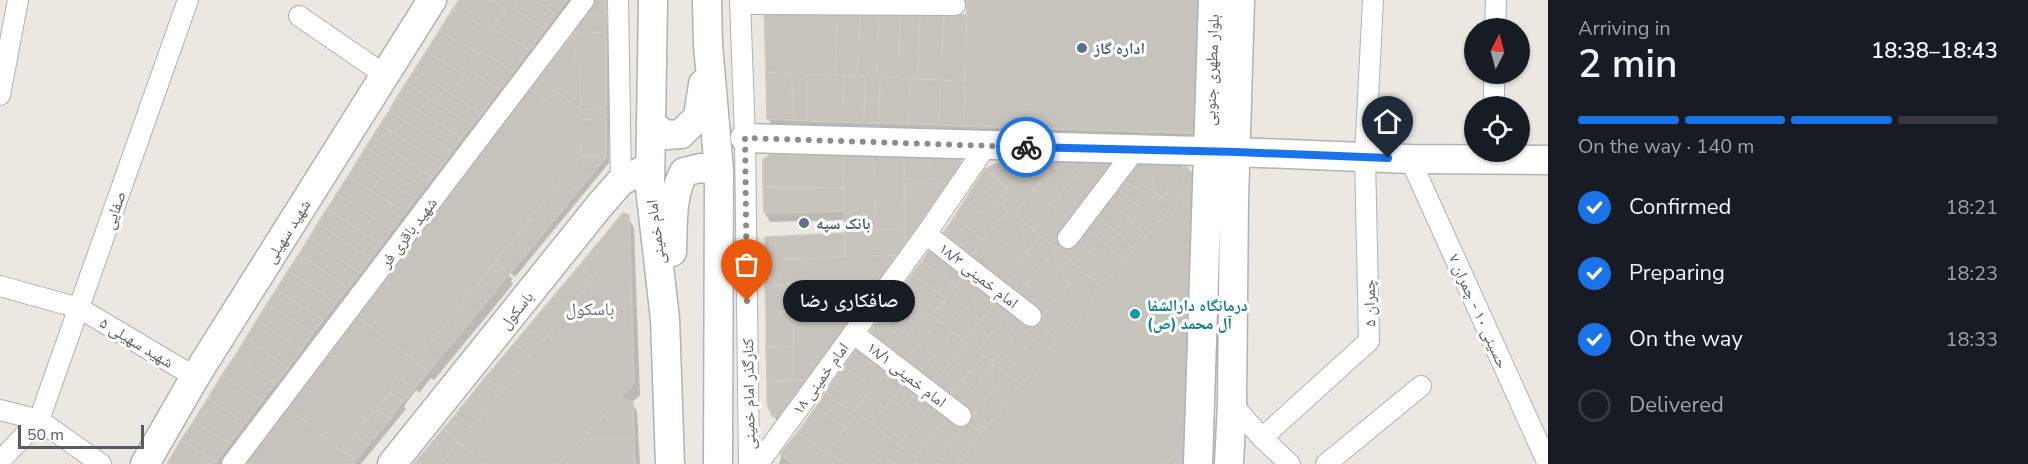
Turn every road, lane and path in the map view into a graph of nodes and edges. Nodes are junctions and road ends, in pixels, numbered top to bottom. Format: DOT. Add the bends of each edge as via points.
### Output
graph roads {
  1 [pos="18,0"];
  2 [pos="188,0"];
  3 [pos="432,0"];
  4 [pos="584,0"];
  5 [pos="618,0"];
  6 [pos="653,0"];
  7 [pos="707,0"];
  8 [pos="1213,0"];
  9 [pos="1240,0"];
  10 [pos="1373,0"];
  11 [pos="1496,0"];
  12 [pos="740,2"];
  13 [pos="955,5"];
  14 [pos="299,16"];
  15 [pos="1495,18"];
  16 [pos="6,28"];
  17 [pos="708,45"];
  18 [pos="386,75"];
  19 [pos="0,95"];
  20 [pos="1210,114"];
  21 [pos="1237,124"];
  22 [pos="651,125"];
  23 [pos="745,138"];
  24 [pos="986,146"];
  25 [pos="1135,150"];
  26 [pos="1208,152"];
  27 [pos="1237,152"];
  28 [pos="1365,157"];
  29 [pos="1464,157"];
  30 [pos="1410,159"];
  31 [pos="1530,159"];
  32 [pos="1548,160"];
  33 [pos="650,167"];
  34 [pos="719,170"];
  35 [pos="621,181"];
  36 [pos="1220,197"];
  37 [pos="926,234"];
  38 [pos="1068,238"];
  39 [pos="0,286"];
  40 [pos="79,308"];
  41 [pos="1031,316"];
  42 [pos="666,319"];
  43 [pos="853,333"];
  44 [pos="195,377"];
  45 [pos="1421,386"];
  46 [pos="1232,404"];
  47 [pos="0,410"];
  48 [pos="961,416"];
  49 [pos="39,420"];
  50 [pos="1262,438"];
  51 [pos="0,461"];
  52 [pos="101,464"];
  53 [pos="145,464"];
  54 [pos="232,464"];
  55 [pos="393,464"];
  56 [pos="670,464"];
  57 [pos="718,464"];
  58 [pos="749,464"];
  59 [pos="758,464"];
  60 [pos="1198,464"];
  61 [pos="1229,464"];
  62 [pos="1290,464"];
  63 [pos="1326,464"];
  64 [pos="1548,464"];
  1 -- 16 [label="street"];
  2 -- 40 [label="street, صفایی"];
  3 -- 18 [label="street, شهید سهیلی"];
  4 -- 54 [label="street, شهید باقری فر"];
  5 -- 35 [label="street"];
  6 -- 22 [label="street, امام خمینی"];
  7 -- 17 [label="street"];
  8 -- 20 [label="street, بلوار مطهری جنوبی"];
  9 -- 21 [label="street, بلوار مطهری جنوبی"];
  10 -- 28 [label="street, چمران ۵"];
  11 -- 15 [label="street"];
  12 -- 13 [label="street"];
  12 -- 23 [label="street, کنارگذر امام خمینی"];
  14 -- 18 [label="street"];
  16 -- 19 [label="street"];
  17 -- 22 [label="street" via="698,117 681,134 666,135"];
  17 -- 34 [label="street"];
  18 -- 44 [label="street, شهید سهیلی"];
  20 -- 21 [label="street" via="1220,127 1229,130"];
  20 -- 26 [label="street, بلوار مطهری جنوبی"];
  21 -- 27 [label="street, بلوار مطهری جنوبی"];
  22 -- 33 [label="street, امام خمینی"];
  23 -- 24 [label="street"];
  23 -- 58 [label="street, کنارگذر امام خمینی"];
  24 -- 25 [label="street"];
  24 -- 37 [label="street, امام خمینی ۱۸"];
  25 -- 26 [label="street"];
  25 -- 38 [label="street"];
  26 -- 27 [label="street"];
  26 -- 36 [label="street, بلوار مطهری جنوبی"];
  27 -- 28 [label="street"];
  27 -- 36 [label="street, بلوار مطهری جنوبی"];
  28 -- 30 [label="street"];
  28 -- 50 [label="street, چمران ۵" via="1369,341"];
  29 -- 30 [label="street"];
  30 -- 64 [label="street, حسينی ۱۰ - چمران ۷"];
  31 -- 32 [label="street"];
  33 -- 35 [label="street, باسکول"];
  33 -- 42 [label="street, امام خمینی"];
  34 -- 42 [label="street" via="699,168 684,172 678,183"];
  34 -- 57 [label="street"];
  35 -- 55 [label="street, باسکول"];
  36 -- 46 [label="street, بلوار مطهری جنوبی"];
  36 -- 60 [label="street, بلوار مطهری جنوبی"];
  37 -- 41 [label="street, امام خمینی ۱۸/۳"];
  37 -- 43 [label="street, امام خمینی ۱۸"];
  39 -- 40 [label="street, شهید سهیلی ۵"];
  40 -- 44 [label="street, شهید سهیلی ۵"];
  40 -- 49 [label="street, صفایی"];
  42 -- 56 [label="street, امام خمینی"];
  43 -- 48 [label="street, امام خمینی ۱۸/۱"];
  43 -- 59 [label="street, امام خمینی ۱۸"];
  44 -- 53 [label="street, شهید سهیلی"];
  45 -- 63 [label="street"];
  46 -- 50 [label="street"];
  46 -- 61 [label="street, بلوار مطهری جنوبی"];
  47 -- 49 [label="street"];
  49 -- 51 [label="street"];
  49 -- 52 [label="street"];
  50 -- 62 [label="street"];
}
